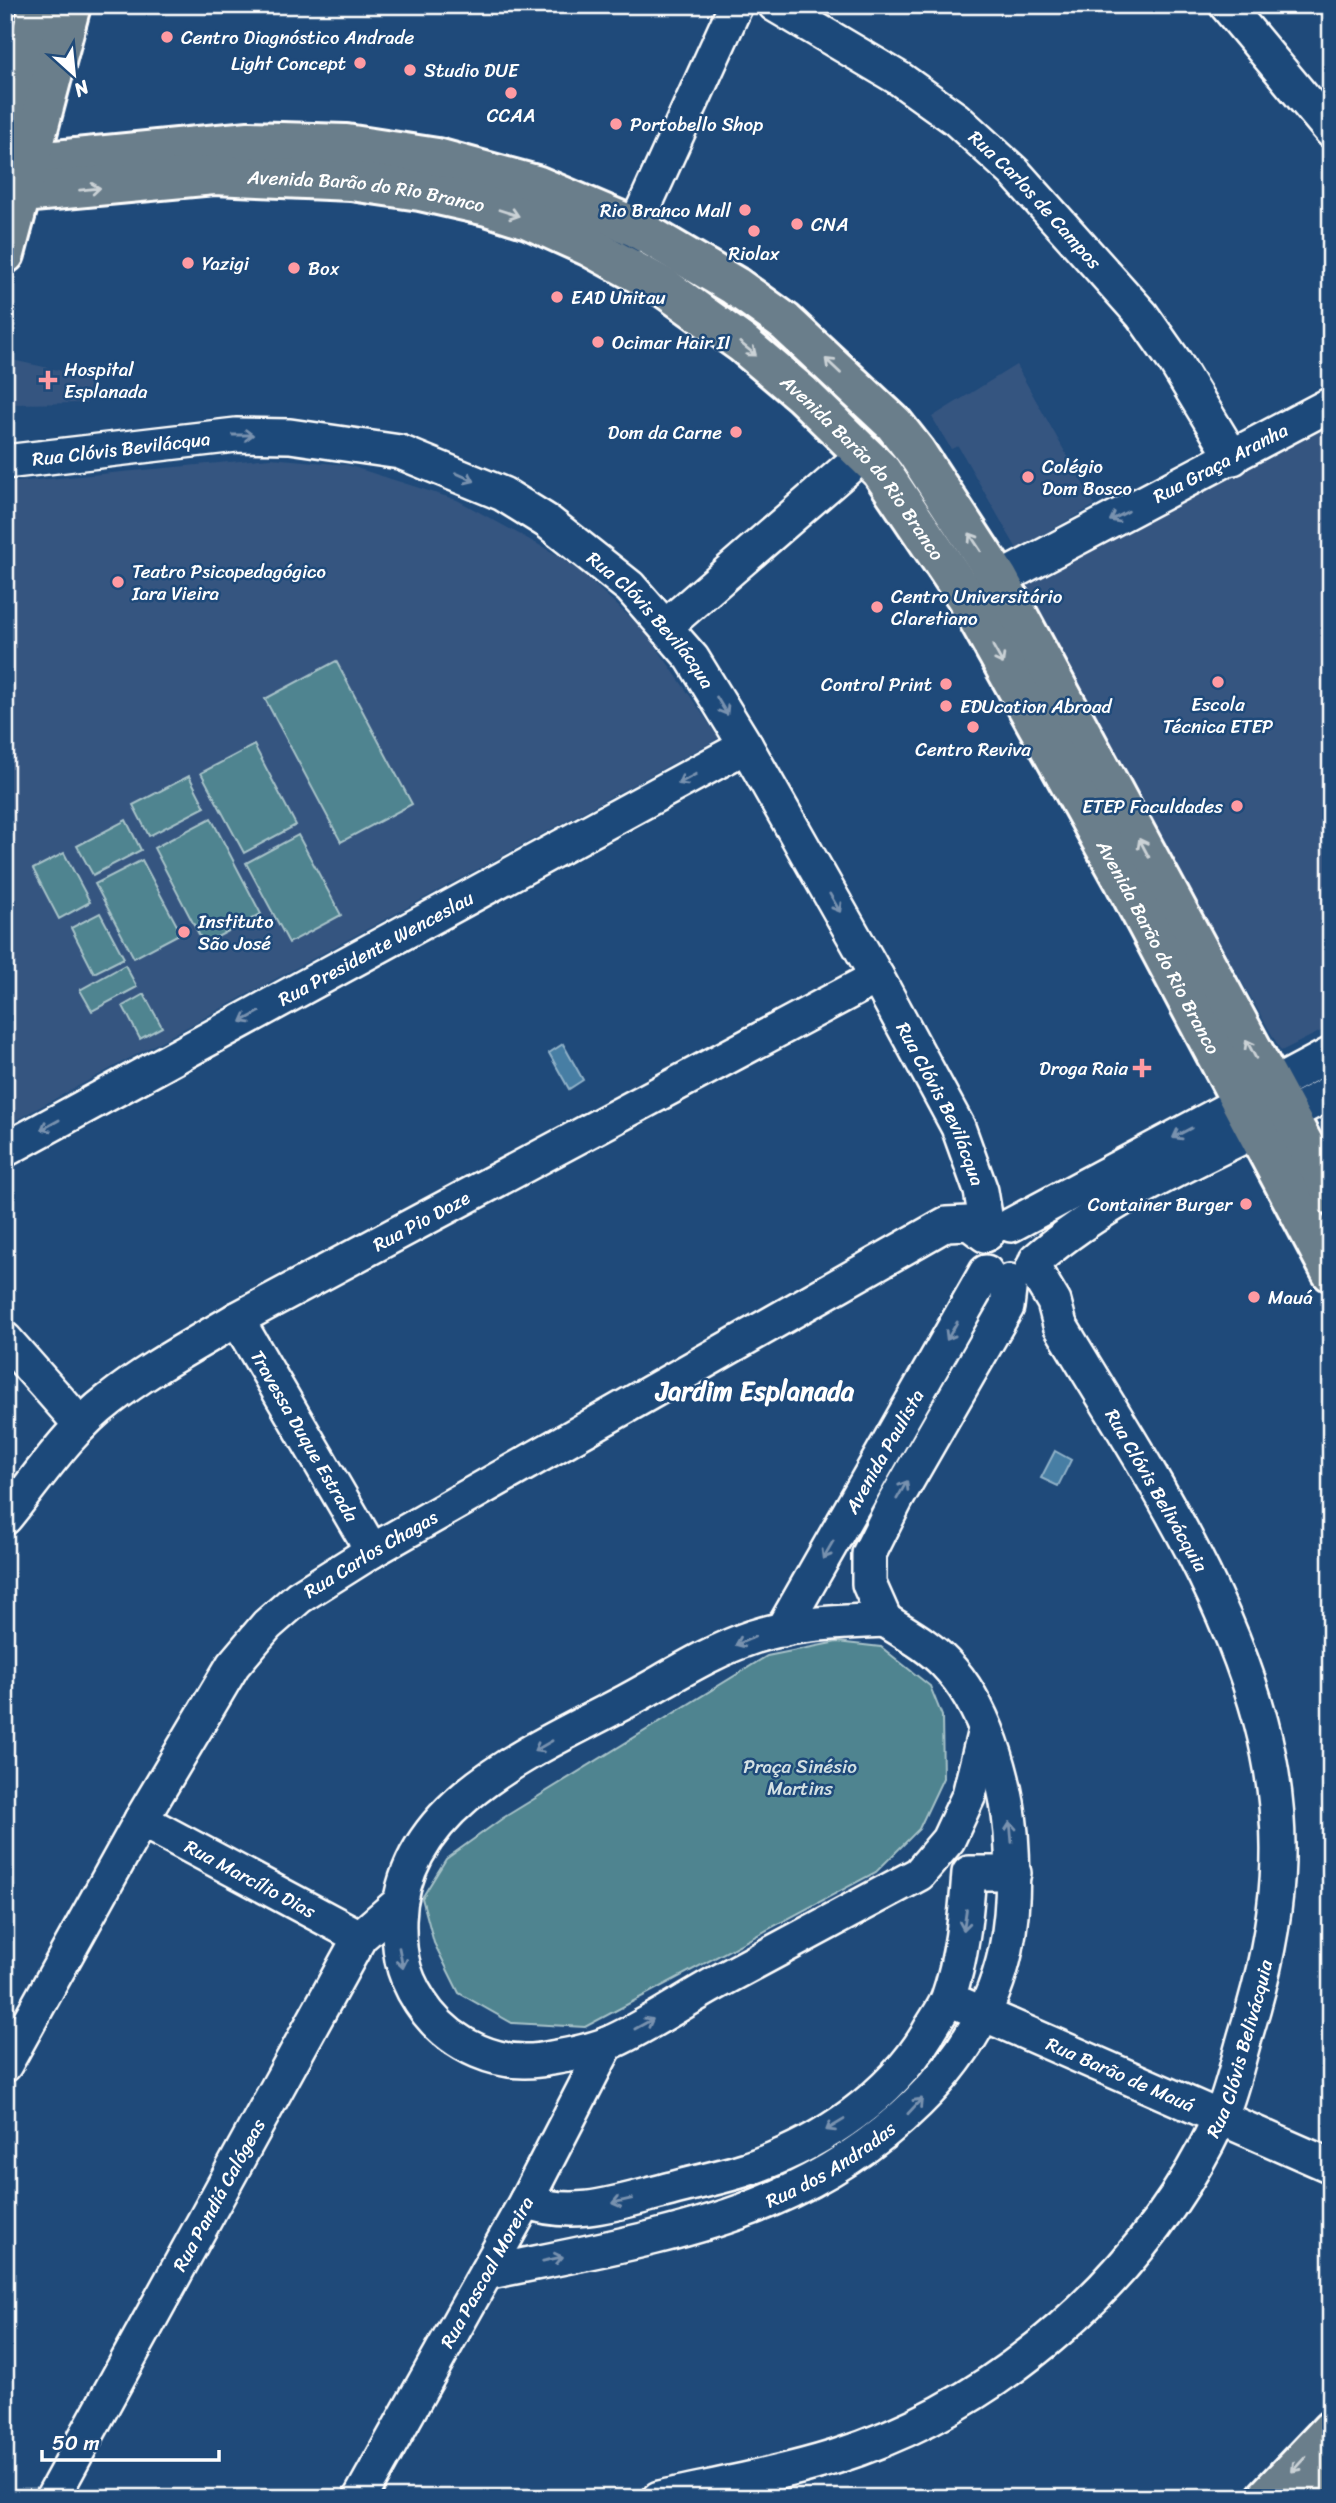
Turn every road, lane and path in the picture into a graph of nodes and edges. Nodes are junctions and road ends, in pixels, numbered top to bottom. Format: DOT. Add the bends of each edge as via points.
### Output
graph roads {
  1 [pos="39,5"];
  2 [pos="71,5"];
  3 [pos="736,5"];
  4 [pos="775,5"];
  5 [pos="1226,5"];
  6 [pos="13,96"];
  7 [pos="1331,131"];
  8 [pos="14,169"];
  9 [pos="635,227"];
  10 [pos="6,248"];
  11 [pos="609,256"];
  12 [pos="1331,404"];
  13 [pos="864,453"];
  14 [pos="1233,458"];
  15 [pos="5,462"];
  16 [pos="998,578"];
  17 [pos="966,597"];
  18 [pos="667,626"];
  19 [pos="747,746"];
  20 [pos="877,977"];
  21 [pos="1331,1054"];
  22 [pos="1331,1091"];
  23 [pos="1264,1108"];
  24 [pos="5,1150"];
  25 [pos="1331,1195"];
  26 [pos="1005,1256"];
  27 [pos="1331,1272"];
  28 [pos="237,1319"];
  29 [pos="5,1339"];
  30 [pos="81,1425"];
  31 [pos="5,1518"];
  32 [pos="372,1551"];
  33 [pos="885,1620"];
  34 [pos="782,1630"];
  35 [pos="985,1730"];
  36 [pos="141,1820"];
  37 [pos="969,1873"];
  38 [pos="1014,1873"];
  39 [pos="919,1874"];
  40 [pos="399,1903"];
  41 [pos="360,1937"];
  42 [pos="947,2000"];
  43 [pos="983,2012"];
  44 [pos="607,2044"];
  45 [pos="535,2061"];
  46 [pos="5,2065"];
  47 [pos="572,2117"];
  48 [pos="1220,2117"];
  49 [pos="1331,2166"];
  50 [pos="526,2201"];
  51 [pos="486,2273"];
  52 [pos="1331,2430"];
  53 [pos="1331,2481"];
  54 [pos="773,2486"];
  55 [pos="52,2498"];
  56 [pos="360,2498"];
  57 [pos="659,2498"];
  58 [pos="1266,2498"];
  59 [pos="1315,2498"];
  1 -- 6 [label="main road"];
  2 -- 8 [label="main road"];
  3 -- 9 [label="street"];
  4 -- 14 [label="street, Rua Carlos de Campos" via="900,79 956,119 1014,172 1142,315"];
  5 -- 7 [label="street"];
  6 -- 8 [label="main road"];
  8 -- 9 [label="main road, Avenida Barão do Rio Branco" via="249,141 346,145 437,158 522,181"];
  8 -- 10 [label="main road"];
  8 -- 11 [label="main road, Avenida Barão do Rio Branco, one-way" via="351,181 487,206 528,219"];
  9 -- 11 [label="street" via="621,250"];
  16 -- 9 [label="main road, Avenida Barão do Rio Branco, one-way" via="894,424 785,322 736,286"];
  11 -- 13 [label="main road, Avenida Barão do Rio Branco, one-way" via="743,344"];
  12 -- 14 [label="street, Rua Graça Aranha"];
  13 -- 17 [label="main road, Avenida Barão do Rio Branco" via="918,522"];
  13 -- 18 [label="street"];
  14 -- 16 [label="street, Rua Graça Aranha, one-way"];
  15 -- 18 [label="street, Rua Clóvis Bevilácqua, one-way" via="236,435 290,436 400,452 503,494 548,522 630,587"];
  16 -- 17 [label="street, Rua Graça Aranha"];
  23 -- 16 [label="main road, Avenida Barão do Rio Branco, one-way"];
  17 -- 23 [label="main road, Avenida Barão do Rio Branco, one-way"];
  18 -- 19 [label="street, Rua Clóvis Bevilácqua, one-way"];
  19 -- 20 [label="street, Rua Clóvis Bevilácqua, one-way"];
  19 -- 24 [label="street, Rua Presidente Wenceslau, one-way"];
  20 -- 26 [label="street, Rua Clóvis Bevilácqua" via="962,1138"];
  20 -- 28 [label="street, Rua Pio Doze"];
  21 -- 23 [label="street"];
  22 -- 23 [label="street"];
  23 -- 25 [label="main road, Avenida Barão do Rio Branco"];
  23 -- 26 [label="street"];
  23 -- 27 [label="main road, Avenida Barão do Rio Branco"];
  26 -- 32 [label="street, Rua Carlos Chagas" via="969,1223 955,1222 924,1236"];
  33 -- 26 [label="street, Avenida Paulista, one-way" via="869,1584 869,1554 1007,1307"];
  26 -- 34 [label="street, Avenida Paulista, one-way"];
  26 -- 48 [label="street, Rua Clóvis Belivácquia" via="1054,1302 1060,1325 1197,1555 1223,1609 1261,1722 1276,1794 1280,1882 1261,1985"];
  28 -- 30 [label="street, Rua Pio Doze" via="143,1375"];
  28 -- 32 [label="street, Travessa Duque Estrada"];
  29 -- 30 [label="street"];
  30 -- 31 [label="street, Rua Pio Doze"];
  32 -- 36 [label="street, Rua Carlos Chagas" via="299,1597 267,1625 233,1665"];
  33 -- 34 [label="street"];
  33 -- 35 [label="street, Rua dos Andradas" via="947,1665"];
  34 -- 40 [label="street, one-way" via="723,1651 496,1773 453,1807 430,1836 409,1867"];
  38 -- 35 [label="street, Rua dos Andradas, one-way" via="1009,1807"];
  35 -- 39 [label="street" via="969,1795 948,1840"];
  36 -- 41 [label="street, Rua Marcílio Dias"];
  36 -- 46 [label="street, Rua Carlos Chagas"];
  37 -- 38 [label="street"];
  37 -- 39 [label="street"];
  37 -- 42 [label="street, Rua dos Andradas, one-way" via="962,1940"];
  38 -- 43 [label="street, Rua dos Andradas" via="1006,1951"];
  44 -- 39 [label="street, one-way"];
  40 -- 41 [label="street, Rua Pandiá Calógeas"];
  40 -- 45 [label="street, one-way" via="398,1950 404,1976 437,2025 472,2050"];
  41 -- 55 [label="street, Rua Pandiá Calógeas"];
  42 -- 43 [label="street, Rua Barão de Mauá"];
  42 -- 50 [label="street, Rua dos Andradas, one-way" via="904,2067 879,2094 838,2124 775,2159 585,2209 544,2208"];
  43 -- 48 [label="street, Rua Barão de Mauá"];
  51 -- 43 [label="street, Rua dos Andradas, one-way" via="608,2248 719,2218 814,2179 903,2118 935,2084"];
  44 -- 45 [label="street"];
  44 -- 47 [label="street, Rua Pascoal Moreira"];
  45 -- 47 [label="street" via="565,2082"];
  47 -- 50 [label="street, Rua Pascoal Moreira"];
  48 -- 49 [label="street, Rua Barão de Mauá"];
  48 -- 54 [label="street, Rua Clóvis Belivácquia" via="1175,2198 1141,2245 1099,2293 1008,2369 922,2421"];
  50 -- 51 [label="street, Rua Pascoal Moreira"];
  51 -- 56 [label="street, Rua Pascoal Moreira"];
  52 -- 58 [label="main road, one-way"];
  53 -- 59 [label="main road"];
  54 -- 57 [label="street, Rua Clóvis Belivácquia"];
}
